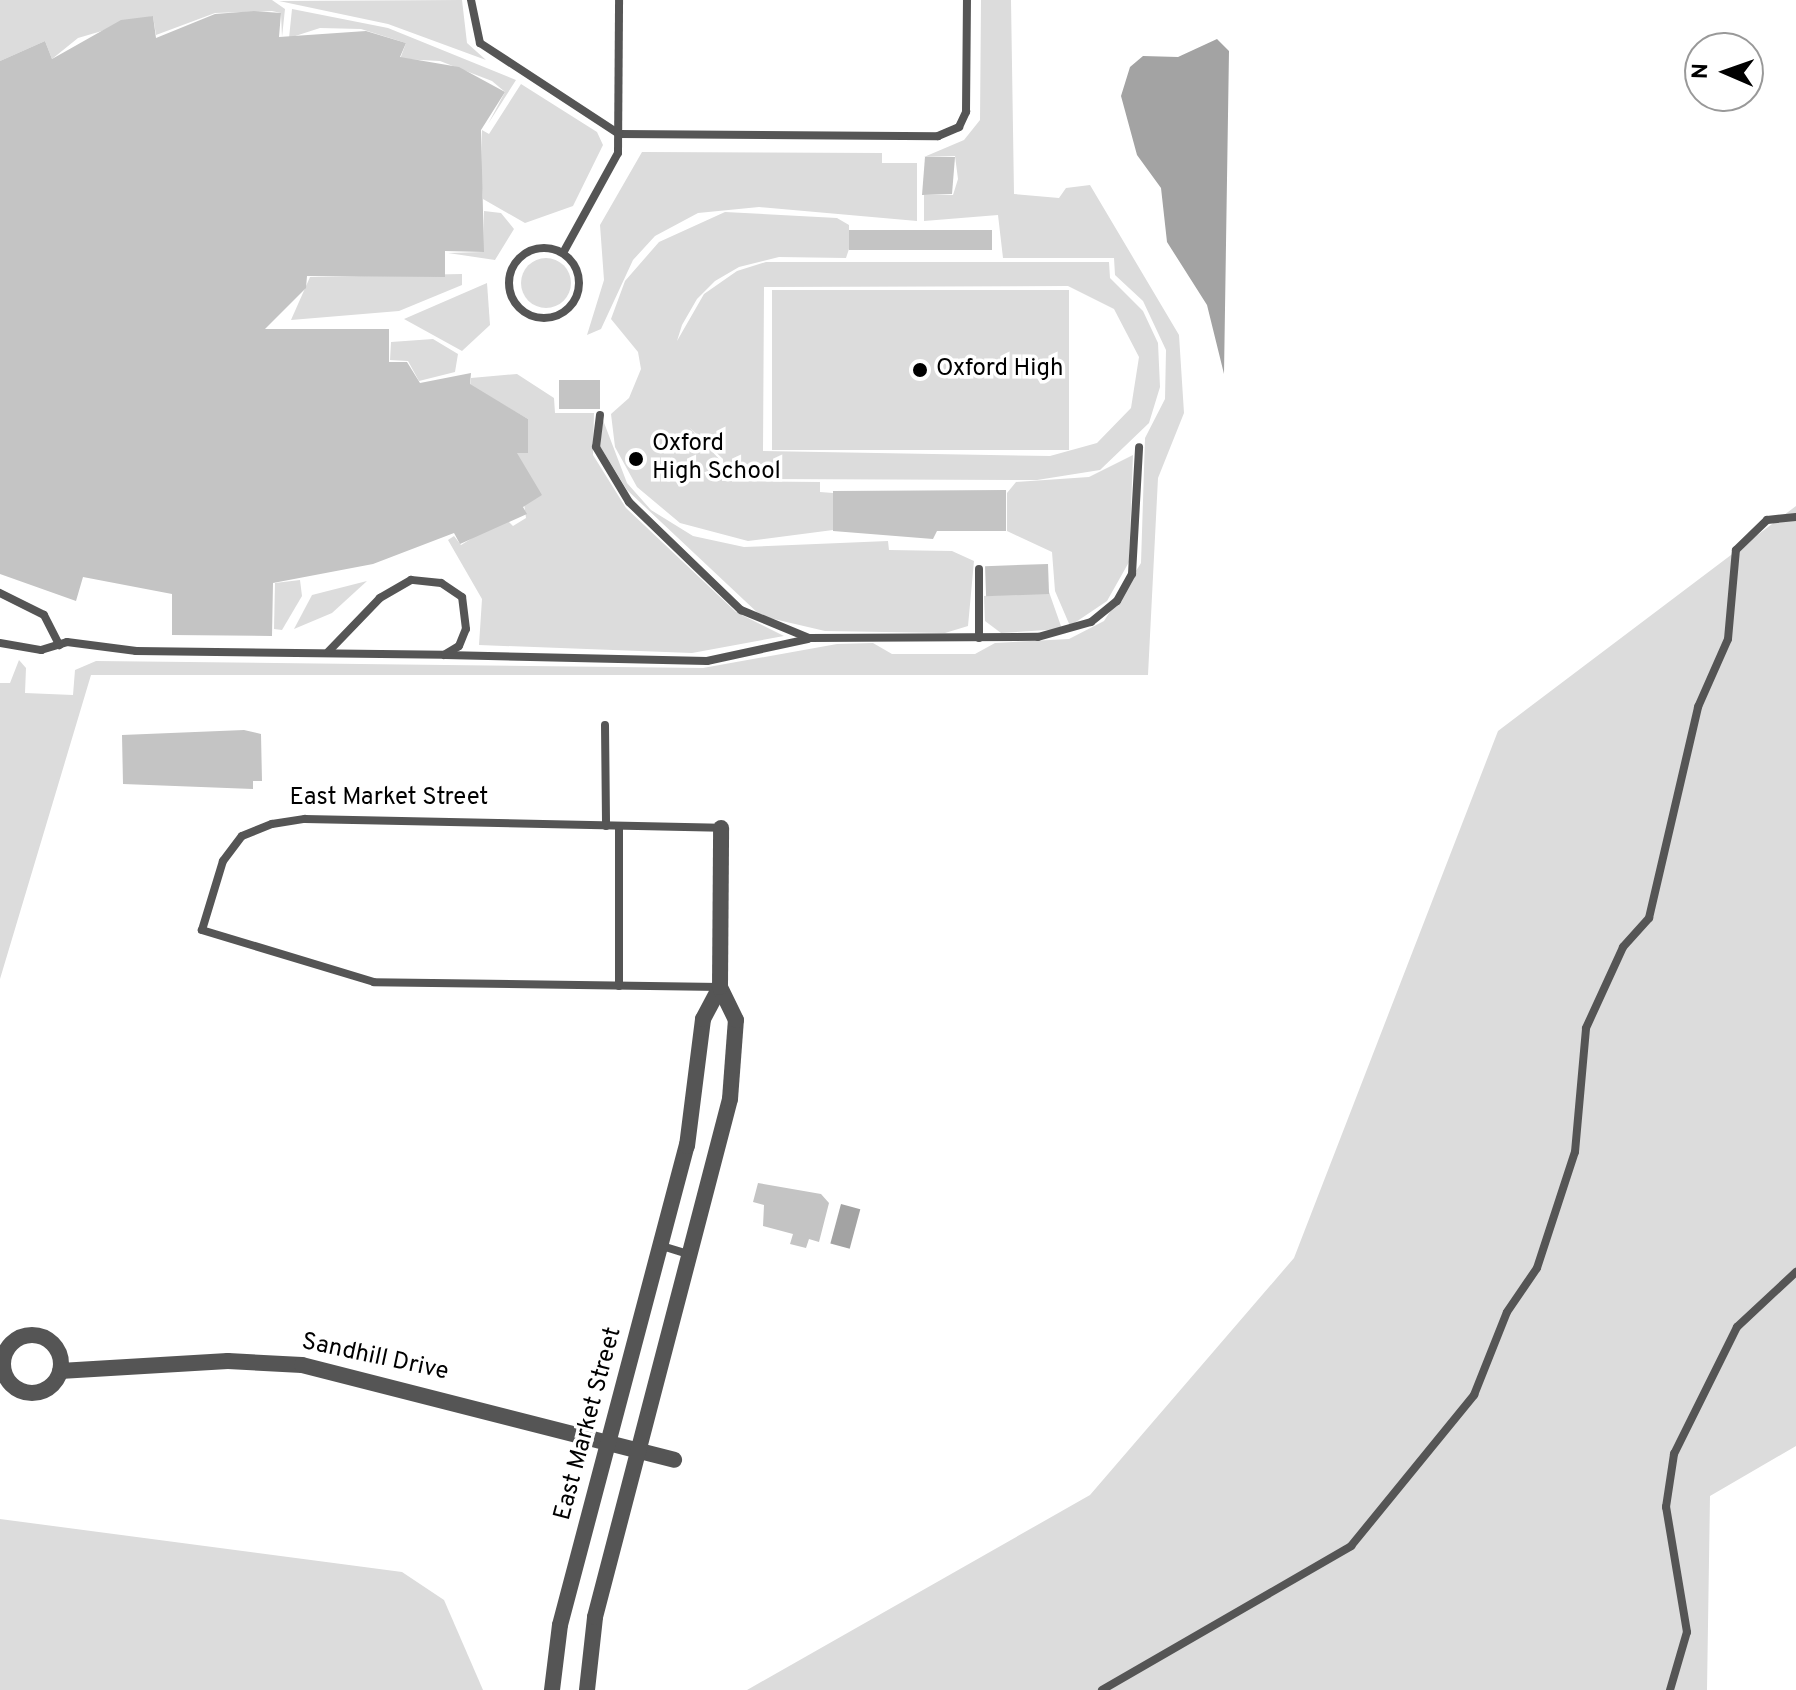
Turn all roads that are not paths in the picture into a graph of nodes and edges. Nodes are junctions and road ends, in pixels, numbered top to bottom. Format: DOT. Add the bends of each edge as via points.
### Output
graph roads {
  1 [pos="471,0"];
  2 [pos="619,0"];
  3 [pos="967,0"];
  4 [pos="619,134"];
  5 [pos="563,253"];
  6 [pos="600,415"];
  7 [pos="1139,447"];
  8 [pos="1796,517"];
  9 [pos="979,569"];
  10 [pos="0,593"];
  11 [pos="809,638"];
  12 [pos="979,638"];
  13 [pos="0,643"];
  14 [pos="59,645"];
  15 [pos="328,652"];
  16 [pos="444,655"];
  17 [pos="605,725"];
  18 [pos="606,826"];
  19 [pos="619,826"];
  20 [pos="721,828"];
  21 [pos="619,986"];
  22 [pos="720,987"];
  23 [pos="662,1246"];
  24 [pos="693,1255"];
  25 [pos="1796,1272"];
  26 [pos="60,1371"];
  27 [pos="609,1442"];
  28 [pos="639,1450"];
  29 [pos="674,1460"];
  30 [pos="552,1690"];
  31 [pos="587,1690"];
  32 [pos="1102,1690"];
  33 [pos="1670,1690"];
  1 -- 4 [label="lane" via="480,43"];
  2 -- 4 [label="lane"];
  3 -- 4 [label="lane" via="966,112 945,135"];
  4 -- 5 [label="lane" via="618,153"];
  5 -- 5 [label="lane" via="541,248 513,266 509,289 528,316 563,314 577,295 578,272"];
  6 -- 11 [label="lane" via="596,447 629,502 741,610"];
  7 -- 12 [label="lane" via="1138,544 1117,601 1065,633"];
  8 -- 32 [label="lane" via="1767,520 1736,550 1729,574 1728,639 1698,707 1649,918 1623,947 1586,1028 1575,1152 1537,1268 1507,1312 1474,1395 1351,1546"];
  9 -- 12 [label="lane"];
  10 -- 14 [label="lane" via="44,615"];
  11 -- 12 [label="lane"];
  11 -- 16 [label="lane" via="707,661"];
  13 -- 14 [label="lane" via="41,650"];
  14 -- 15 [label="lane"];
  15 -- 16 [label="lane"];
  15 -- 16 [label="lane" via="380,598 411,580 441,583 462,597 466,629 459,646"];
  17 -- 18 [label="lane"];
  18 -- 19 [label="lane, East Market Street"];
  18 -- 21 [label="lane, East Market Street" via="272,824 242,836 223,861 202,930 374,982"];
  19 -- 20 [label="lane, East Market Street"];
  19 -- 21 [label="lane"];
  20 -- 22 [label="street, East Market Street"];
  21 -- 22 [label="lane, East Market Street"];
  22 -- 23 [label="street, East Market Street" via="703,1019 695,1109"];
  22 -- 24 [label="street, East Market Street" via="736,1020 735,1055 724,1137"];
  23 -- 24 [label="lane"];
  23 -- 27 [label="street, East Market Street"];
  24 -- 28 [label="street, East Market Street"];
  25 -- 33 [label="lane" via="1737,1327 1674,1454 1666,1507 1688,1621"];
  26 -- 27 [label="street, Sandhill Drive" via="228,1361 302,1365"];
  27 -- 28 [label="street, Sandhill Drive"];
  27 -- 30 [label="street, East Market Street" via="560,1625"];
  28 -- 29 [label="street, Sandhill Drive"];
  28 -- 31 [label="street, East Market Street" via="595,1617"];
}
